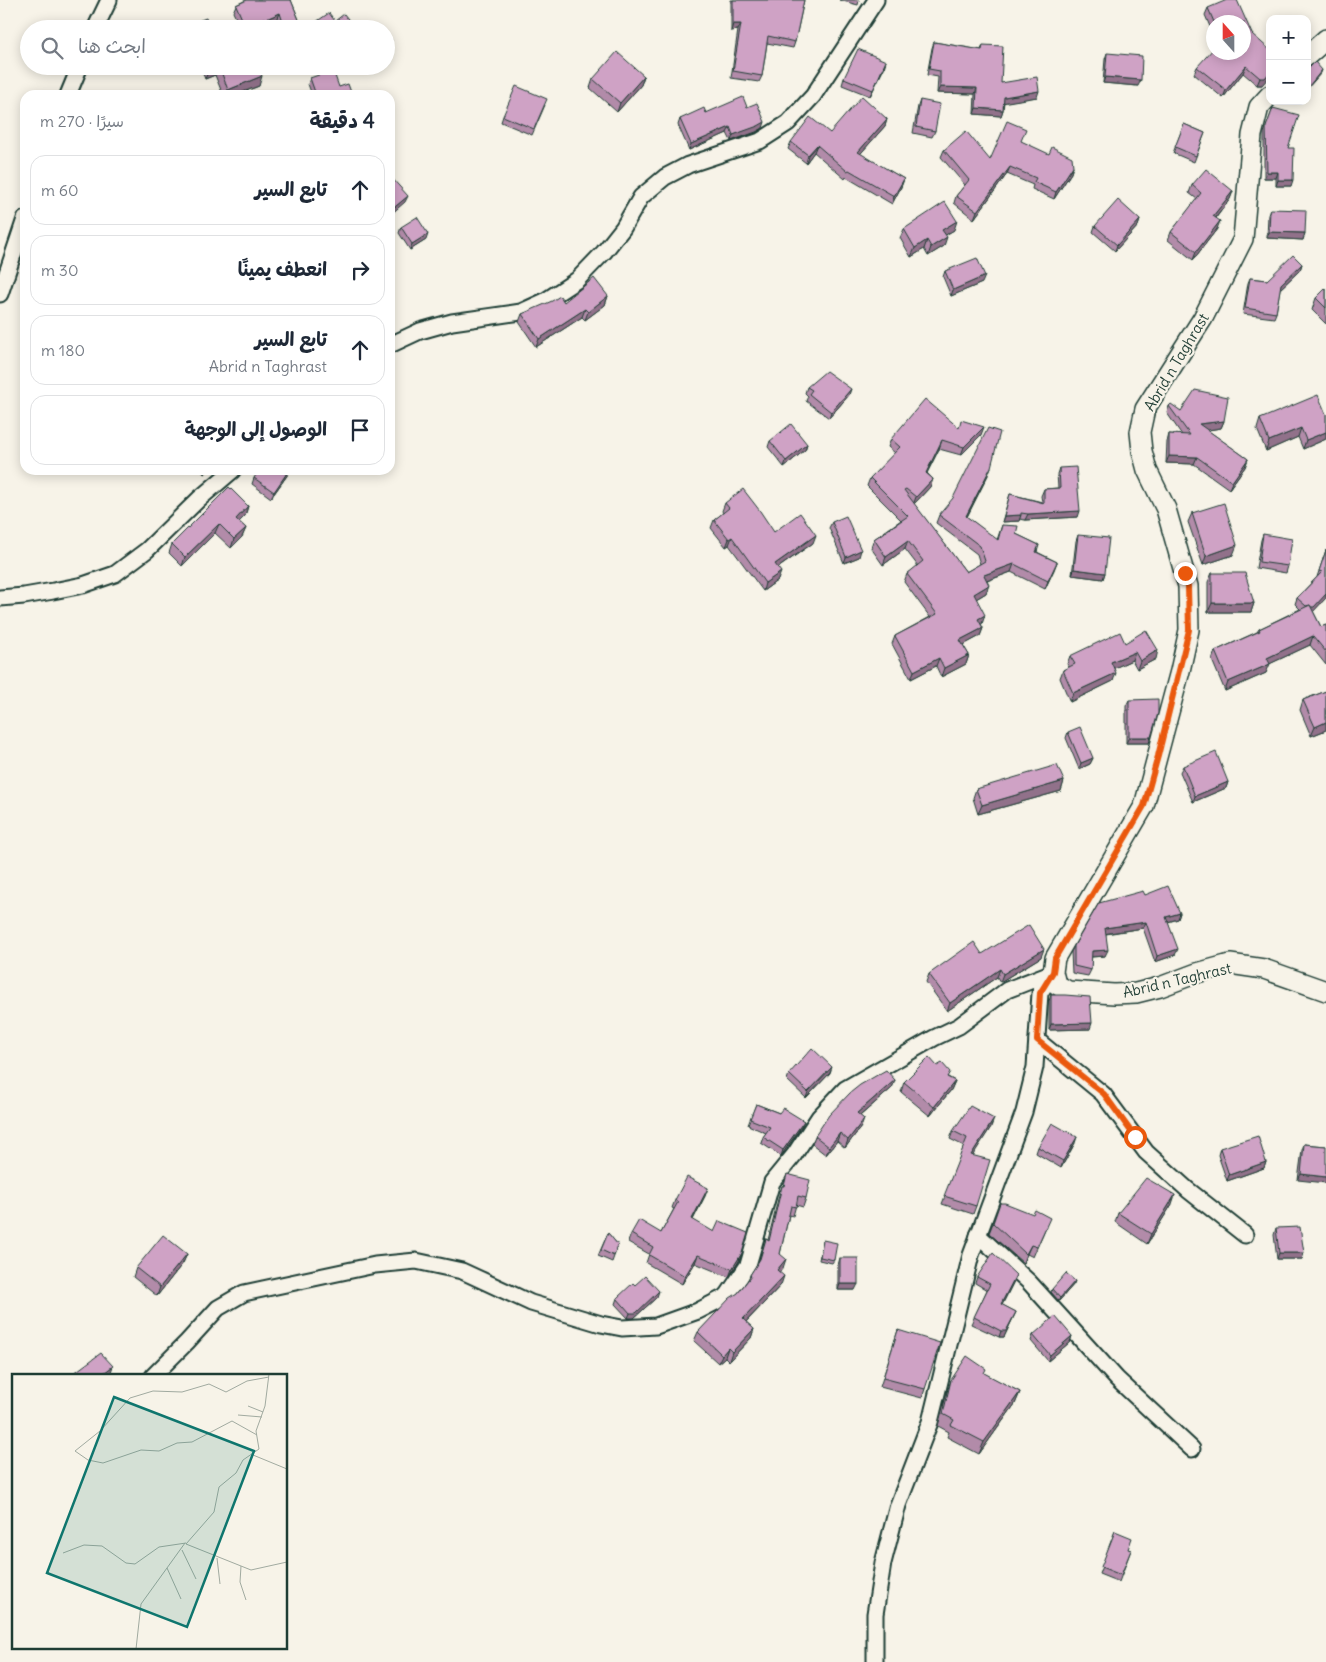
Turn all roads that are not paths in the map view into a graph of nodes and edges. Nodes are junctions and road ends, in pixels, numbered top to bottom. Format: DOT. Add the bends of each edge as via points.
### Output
graph roads {
  1 [pos="109,0"];
  2 [pos="876,0"];
  3 [pos="99,20"];
  4 [pos="1326,40"];
  5 [pos="1311,53"];
  6 [pos="76,75"];
  7 [pos="70,90"];
  8 [pos="1266,99"];
  9 [pos="20,234"];
  10 [pos="0,294"];
  11 [pos="395,344"];
  12 [pos="226,475"];
  13 [pos="0,598"];
  14 [pos="1053,972"];
  15 [pos="1326,990"];
  16 [pos="1037,1040"];
  17 [pos="978,1234"];
  18 [pos="1245,1235"];
  19 [pos="155,1374"];
  20 [pos="1192,1449"];
  21 [pos="875,1662"];
  1 -- 3 [label="street"];
  2 -- 11 [label="street" via="813,96 788,122 760,142 688,165 664,177 641,197 604,252 577,280 521,312 444,324"];
  4 -- 5 [label="street"];
  6 -- 7 [label="street"];
  8 -- 14 [label="street, Abrid n Taghrast" via="1259,107 1252,135 1243,239 1203,318 1145,409 1140,432 1147,470 1166,509 1188,586 1189,630 1180,671 1144,806 1055,958"];
  9 -- 10 [label="street"];
  12 -- 13 [label="street" via="147,550 115,574 83,585"];
  14 -- 15 [label="street, Abrid n Taghrast" via="1056,984 1068,991 1114,994 1136,993 1230,964 1264,969"];
  14 -- 16 [label="street" via="1040,993"];
  14 -- 19 [label="street" via="1007,990 959,1026 845,1089 819,1117 772,1182 748,1264 727,1296 698,1311 656,1326 622,1328 531,1303 462,1271 416,1261 375,1265 244,1293 218,1308"];
  16 -- 17 [label="street" via="1035,1067 1024,1112"];
  16 -- 18 [label="street" via="1104,1094 1146,1152"];
  17 -- 20 [label="street" via="1029,1282 1117,1378"];
  17 -- 21 [label="street" via="930,1422 898,1505 883,1563 875,1614"];
}
